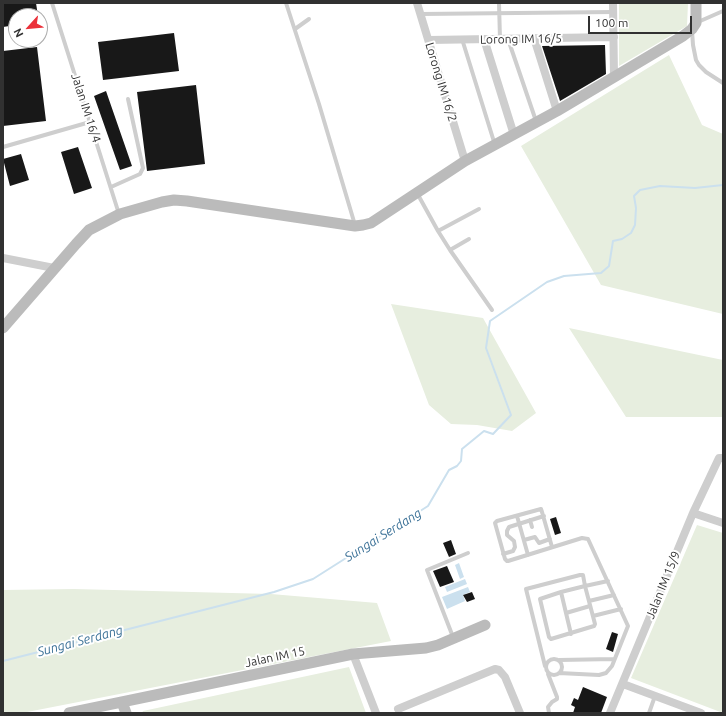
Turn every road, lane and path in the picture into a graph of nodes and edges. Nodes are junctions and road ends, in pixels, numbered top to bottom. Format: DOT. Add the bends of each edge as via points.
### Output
graph roads {
  1 [pos="52,3"];
  2 [pos="286,3"];
  3 [pos="418,3"];
  4 [pos="499,3"];
  5 [pos="613,3"];
  6 [pos="696,3"];
  7 [pos="723,11"];
  8 [pos="613,12"];
  9 [pos="500,13"];
  10 [pos="421,14"];
  11 [pos="309,19"];
  12 [pos="694,26"];
  13 [pos="295,29"];
  14 [pos="614,37"];
  15 [pos="534,38"];
  16 [pos="462,39"];
  17 [pos="484,39"];
  18 [pos="504,39"];
  19 [pos="429,40"];
  20 [pos="614,77"];
  21 [pos="723,82"];
  22 [pos="128,99"];
  23 [pos="557,110"];
  24 [pos="90,122"];
  25 [pos="536,122"];
  26 [pos="514,134"];
  27 [pos="495,145"];
  28 [pos="3,147"];
  29 [pos="465,161"];
  30 [pos="111,187"];
  31 [pos="417,193"];
  32 [pos="479,209"];
  33 [pos="120,214"];
  34 [pos="355,226"];
  35 [pos="438,231"];
  36 [pos="469,239"];
  37 [pos="450,250"];
  38 [pos="3,258"];
  39 [pos="54,268"];
  40 [pos="492,310"];
  41 [pos="3,328"];
  42 [pos="721,458"];
  43 [pos="693,513"];
  44 [pos="517,516"];
  45 [pos="544,516"];
  46 [pos="530,520"];
  47 [pos="723,523"];
  48 [pos="519,524"];
  49 [pos="532,527"];
  50 [pos="550,539"];
  51 [pos="524,540"];
  52 [pos="552,547"];
  53 [pos="468,553"];
  54 [pos="503,554"];
  55 [pos="528,555"];
  56 [pos="608,581"];
  57 [pos="585,586"];
  58 [pos="561,592"];
  59 [pos="614,595"];
  60 [pos="589,601"];
  61 [pos="590,606"];
  62 [pos="621,609"];
  63 [pos="566,613"];
  64 [pos="593,616"];
  65 [pos="485,625"];
  66 [pos="571,634"];
  67 [pos="454,638"];
  68 [pos="353,654"];
  69 [pos="614,659"];
  70 [pos="559,660"];
  71 [pos="545,666"];
  72 [pos="548,673"];
  73 [pos="559,673"];
  74 [pos="623,684"];
  75 [pos="655,695"];
  76 [pos="122,702"];
  77 [pos="398,709"];
  78 [pos="682,710"];
  79 [pos="69,713"];
  80 [pos="126,713"];
  81 [pos="376,713"];
  82 [pos="520,713"];
  83 [pos="549,713"];
  84 [pos="610,713"];
  85 [pos="649,713"];
  86 [pos="702,713"];
  1 -- 24 [label="lane, Jalan IM 16/4"];
  2 -- 13 [label="lane"];
  3 -- 10 [label="street, Lorong IM 16/2"];
  4 -- 9 [label="lane"];
  5 -- 8 [label="street"];
  6 -- 12 [label="street"];
  7 -- 12 [label="lane"];
  8 -- 9 [label="lane"];
  8 -- 14 [label="street"];
  9 -- 10 [label="lane"];
  9 -- 18 [label="lane"];
  10 -- 19 [label="street, Lorong IM 16/2"];
  11 -- 13 [label="lane"];
  12 -- 20 [label="street" via="683,36"];
  12 -- 21 [label="lane" via="693,45 696,60 706,72"];
  13 -- 34 [label="lane"];
  14 -- 15 [label="street, Lorong IM 16/5"];
  14 -- 20 [label="street"];
  15 -- 18 [label="street, Lorong IM 16/5"];
  15 -- 23 [label="street"];
  16 -- 17 [label="street, Lorong IM 16/5"];
  16 -- 19 [label="street, Lorong IM 16/5"];
  16 -- 27 [label="lane"];
  17 -- 18 [label="street, Lorong IM 16/5"];
  17 -- 26 [label="street"];
  18 -- 25 [label="lane"];
  19 -- 29 [label="street, Lorong IM 16/2"];
  20 -- 23 [label="street"];
  22 -- 30 [label="lane" via="143,168 140,174"];
  23 -- 25 [label="street"];
  24 -- 28 [label="lane"];
  24 -- 30 [label="lane, Jalan IM 16/4"];
  25 -- 26 [label="street"];
  26 -- 27 [label="street"];
  27 -- 29 [label="street"];
  29 -- 31 [label="street"];
  30 -- 33 [label="lane, Jalan IM 16/4"];
  31 -- 34 [label="street" via="371,223"];
  31 -- 35 [label="lane"];
  32 -- 35 [label="lane"];
  33 -- 34 [label="street" via="174,200"];
  33 -- 39 [label="street" via="89,230"];
  35 -- 37 [label="lane"];
  36 -- 37 [label="lane"];
  37 -- 40 [label="lane"];
  38 -- 39 [label="street"];
  39 -- 41 [label="street"];
  42 -- 43 [label="street, Jalan IM 15/9"];
  43 -- 47 [label="street"];
  43 -- 74 [label="street, Jalan IM 15/9"];
  44 -- 45 [label="lane" via="539,509"];
  44 -- 48 [label="lane"];
  44 -- 54 [label="lane" via="495,523"];
  45 -- 46 [label="lane"];
  45 -- 50 [label="lane"];
  46 -- 48 [label="lane"];
  46 -- 49 [label="lane"];
  48 -- 51 [label="lane"];
  48 -- 54 [label="lane" via="508,529 507,535 515,547"];
  50 -- 51 [label="lane" via="539,543 535,537"];
  50 -- 52 [label="lane"];
  51 -- 55 [label="lane"];
  52 -- 55 [label="lane"];
  52 -- 56 [label="lane" via="582,538 588,539"];
  53 -- 67 [label="lane" via="427,570"];
  54 -- 55 [label="lane" via="508,561"];
  56 -- 57 [label="lane"];
  56 -- 59 [label="lane"];
  57 -- 58 [label="lane"];
  57 -- 60 [label="lane"];
  57 -- 71 [label="lane" via="582,574 525,590"];
  58 -- 63 [label="lane"];
  58 -- 66 [label="lane" via="540,601 550,639"];
  59 -- 60 [label="lane"];
  59 -- 62 [label="lane"];
  60 -- 61 [label="lane"];
  61 -- 63 [label="lane"];
  61 -- 64 [label="lane"];
  62 -- 64 [label="lane"];
  62 -- 69 [label="lane" via="628,626"];
  63 -- 66 [label="lane"];
  64 -- 66 [label="lane" via="593,627"];
  65 -- 67 [label="street, Jalan IM 15"];
  67 -- 68 [label="street, Jalan IM 15" via="426,648"];
  68 -- 76 [label="street, Jalan IM 15"];
  68 -- 81 [label="street"];
  69 -- 70 [label="lane"];
  69 -- 73 [label="lane" via="611,668 599,675"];
  70 -- 71 [label="lane" via="552,658"];
  70 -- 73 [label="lane" via="562,668"];
  71 -- 72 [label="lane"];
  72 -- 73 [label="lane"];
  72 -- 83 [label="lane" via="558,697 548,707"];
  74 -- 75 [label="street"];
  74 -- 84 [label="street, Jalan IM 15/9"];
  75 -- 78 [label="street"];
  75 -- 85 [label="lane"];
  76 -- 79 [label="street, Jalan IM 15"];
  76 -- 80 [label="street"];
  77 -- 82 [label="street" via="495,669 505,677"];
  78 -- 86 [label="street"];
}
